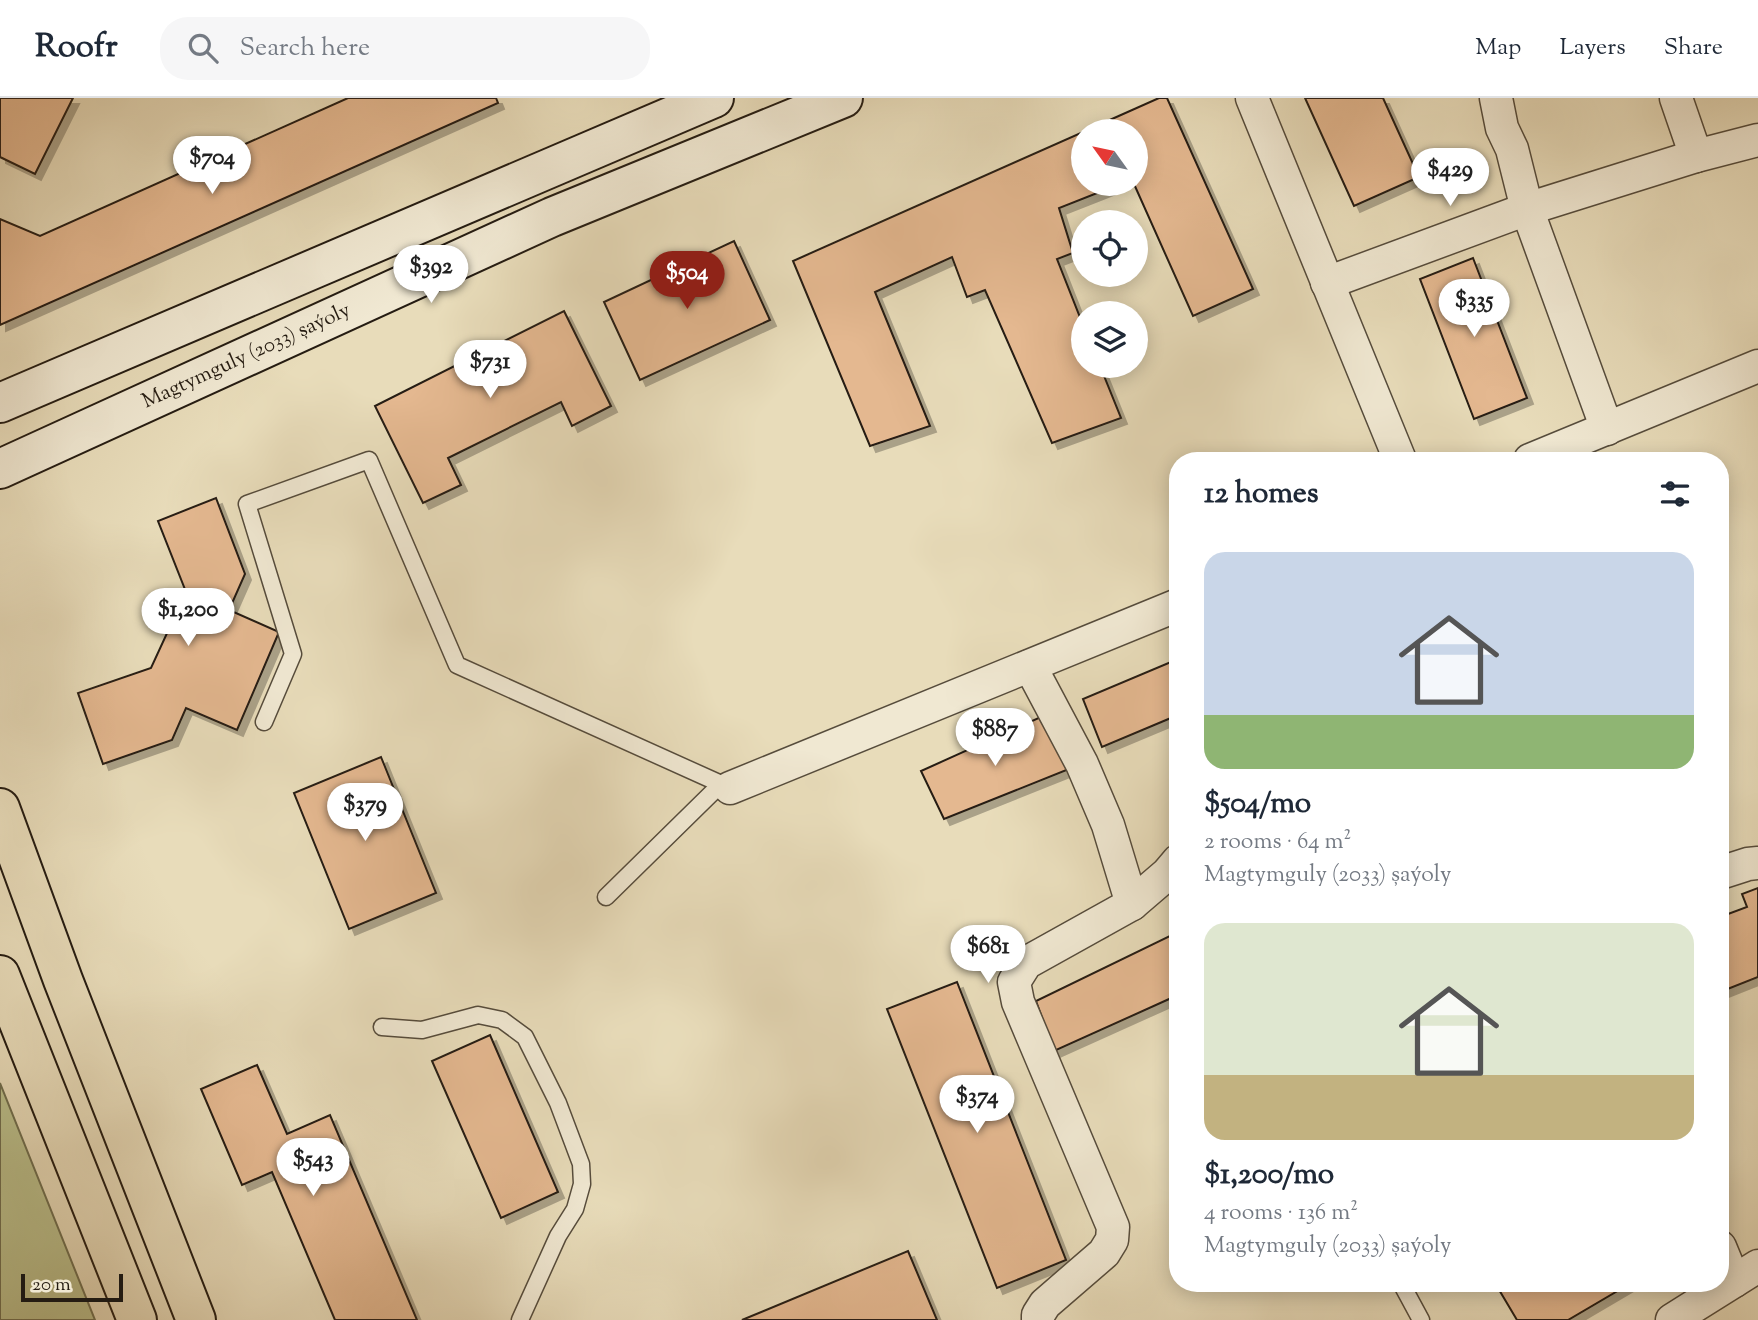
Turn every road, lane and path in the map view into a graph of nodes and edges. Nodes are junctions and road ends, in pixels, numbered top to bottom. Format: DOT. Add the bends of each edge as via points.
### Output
graph roads {
  1 [pos="713,98"];
  2 [pos="843,98"];
  3 [pos="1252,98"];
  4 [pos="1496,98"];
  5 [pos="1676,98"];
  6 [pos="1758,140"];
  7 [pos="1696,156"];
  8 [pos="1527,209"];
  9 [pos="1327,283"];
  10 [pos="1758,366"];
  11 [pos="0,403"];
  12 [pos="1606,429"];
  13 [pos="1397,452"];
  14 [pos="1550,452"];
  15 [pos="0,469"];
  16 [pos="1169,609"];
  17 [pos="1030,666"];
  18 [pos="264,722"];
  19 [pos="726,785"];
  20 [pos="0,808"];
  21 [pos="1758,863"];
  22 [pos="1729,870"];
  23 [pos="1169,872"];
  24 [pos="606,897"];
  25 [pos="1132,904"];
  26 [pos="0,975"];
  27 [pos="382,1027"];
  28 [pos="1729,1256"];
  29 [pos="1746,1274"];
  30 [pos="1729,1285"];
  31 [pos="1406,1292"];
  32 [pos="1717,1292"];
  33 [pos="136,1320"];
  34 [pos="196,1320"];
  35 [pos="520,1320"];
  36 [pos="1038,1320"];
  37 [pos="1421,1320"];
  38 [pos="1672,1320"];
  1 -- 11 [label="main road"];
  2 -- 15 [label="main road, Magtymguly (2033) şaýoly" via="552,217"];
  3 -- 9 [label="street"];
  4 -- 8 [label="street"];
  5 -- 7 [label="street"];
  6 -- 7 [label="street"];
  7 -- 8 [label="street"];
  8 -- 9 [label="street"];
  8 -- 12 [label="street"];
  9 -- 13 [label="street"];
  10 -- 12 [label="street"];
  12 -- 14 [label="street"];
  16 -- 17 [label="street"];
  17 -- 19 [label="street"];
  17 -- 25 [label="street" via="1082,764 1108,825"];
  18 -- 19 [label="lane" via="293,654 247,504 369,460 457,665"];
  19 -- 24 [label="lane"];
  20 -- 34 [label="main road"];
  21 -- 22 [label="street"];
  23 -- 25 [label="street"];
  25 -- 36 [label="street" via="1026,963 1014,982 1018,1002 1113,1227 1104,1253 1045,1304"];
  26 -- 33 [label="main road"];
  27 -- 35 [label="lane" via="422,1030 478,1015 502,1020 525,1037 558,1103 581,1164 582,1184 575,1209"];
  28 -- 29 [label="street"];
  29 -- 30 [label="street"];
  31 -- 37 [label="lane"];
  32 -- 38 [label="street"];
}
